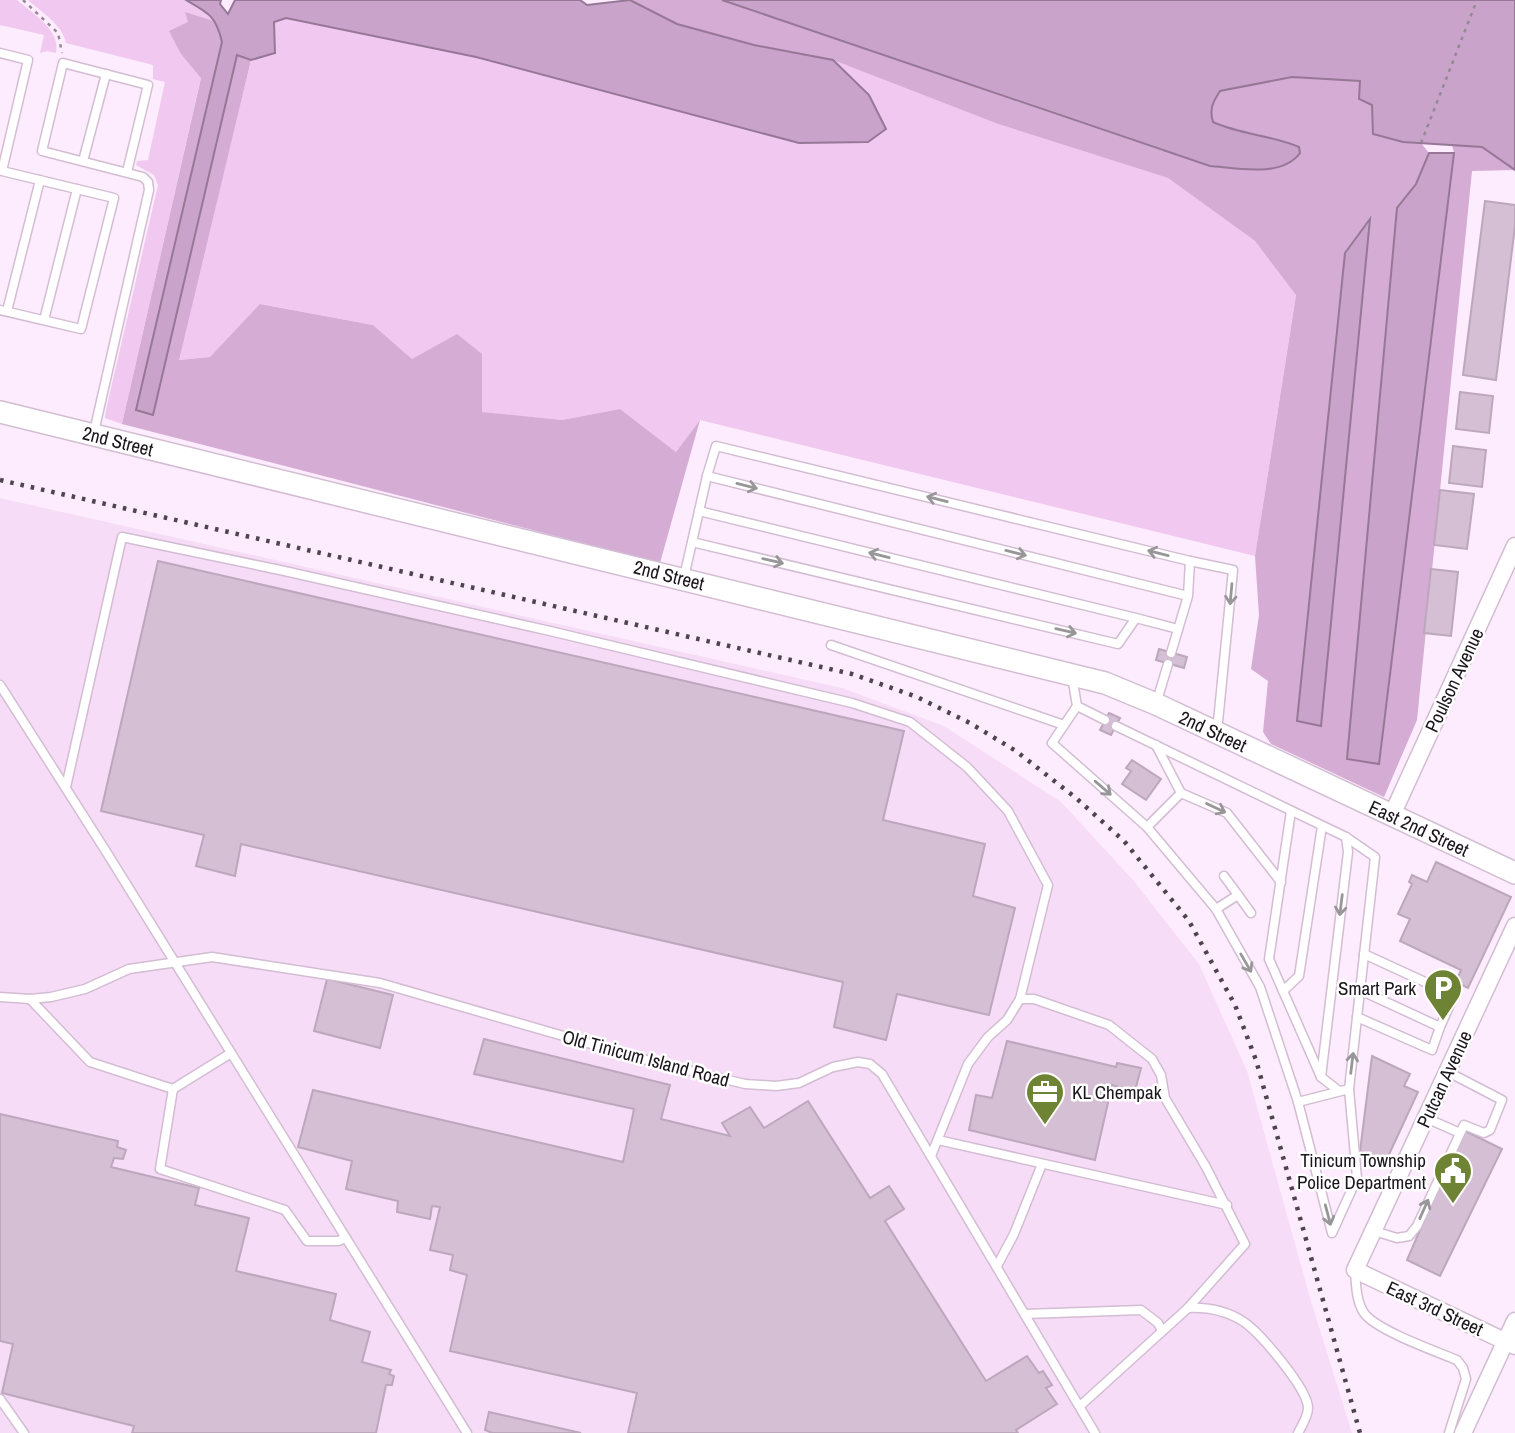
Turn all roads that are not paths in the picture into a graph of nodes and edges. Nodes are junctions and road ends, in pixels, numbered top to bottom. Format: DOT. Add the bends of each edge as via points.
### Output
graph roads {
  1 [pos="0,53"];
  2 [pos="106,74"];
  3 [pos="83,161"];
  4 [pos="127,172"];
  5 [pos="1,175"];
  6 [pos="40,180"];
  7 [pos="77,189"];
  8 [pos="3,311"];
  9 [pos="44,320"];
  10 [pos="0,412"];
  11 [pos="93,435"];
  12 [pos="707,476"];
  13 [pos="699,511"];
  14 [pos="692,542"];
  15 [pos="1515,546"];
  16 [pos="1190,561"];
  17 [pos="683,579"];
  18 [pos="1188,596"];
  19 [pos="1136,618"];
  20 [pos="1178,629"];
  21 [pos="831,645"];
  22 [pos="1171,653"];
  23 [pos="1168,664"];
  24 [pos="1071,673"];
  25 [pos="0,685"];
  26 [pos="1156,704"];
  27 [pos="1077,706"];
  28 [pos="1105,720"];
  29 [pos="1064,725"];
  30 [pos="1116,726"];
  31 [pos="1217,733"];
  32 [pos="1156,745"];
  33 [pos="1323,782"];
  34 [pos="66,788"];
  35 [pos="1181,793"];
  36 [pos="1291,810"];
  37 [pos="1392,815"];
  38 [pos="1322,825"];
  39 [pos="1147,827"];
  40 [pos="1346,837"];
  41 [pos="1515,873"];
  42 [pos="1224,876"];
  43 [pos="1281,882"];
  44 [pos="1238,895"];
  45 [pos="1216,909"];
  46 [pos="1251,913"];
  47 [pos="1515,926"];
  48 [pos="1364,954"];
  49 [pos="174,961"];
  50 [pos="1360,990"];
  51 [pos="1283,991"];
  52 [pos="0,997"];
  53 [pos="30,999"];
  54 [pos="1020,999"];
  55 [pos="1357,1017"];
  56 [pos="1440,1027"];
  57 [pos="231,1053"];
  58 [pos="1448,1072"];
  59 [pos="1321,1077"];
  60 [pos="173,1089"];
  61 [pos="1349,1089"];
  62 [pos="1339,1091"];
  63 [pos="1298,1102"];
  64 [pos="1426,1118"];
  65 [pos="1460,1133"];
  66 [pos="938,1140"];
  67 [pos="931,1156"];
  68 [pos="1042,1164"];
  69 [pos="1227,1205"];
  70 [pos="1374,1231"];
  71 [pos="346,1238"];
  72 [pos="997,1266"];
  73 [pos="1355,1270"];
  74 [pos="1188,1308"];
  75 [pos="1025,1314"];
  76 [pos="1515,1321"];
  77 [pos="1161,1331"];
  78 [pos="1510,1344"];
  79 [pos="1465,1381"];
  80 [pos="1483,1389"];
  81 [pos="0,1399"];
  82 [pos="1457,1404"];
  83 [pos="1080,1406"];
  84 [pos="1473,1412"];
  85 [pos="24,1433"];
  86 [pos="467,1433"];
  87 [pos="1095,1433"];
  88 [pos="1298,1433"];
  89 [pos="1449,1433"];
  90 [pos="1463,1433"];
  1 -- 5 [label="lane" via="28,60"];
  2 -- 3 [label="lane"];
  2 -- 3 [label="lane" via="63,63 42,151"];
  2 -- 4 [label="lane" via="148,85"];
  3 -- 4 [label="lane"];
  4 -- 11 [label="lane" via="143,177 149,190"];
  5 -- 6 [label="lane"];
  6 -- 7 [label="lane"];
  6 -- 8 [label="lane"];
  7 -- 9 [label="lane"];
  7 -- 9 [label="lane" via="114,198 88,303 81,329"];
  8 -- 9 [label="lane"];
  10 -- 11 [label="street, 2nd Street"];
  11 -- 17 [label="street, 2nd Street"];
  12 -- 13 [label="lane"];
  16 -- 12 [label="lane, one-way" via="716,446"];
  12 -- 18 [label="lane, one-way"];
  13 -- 14 [label="lane"];
  19 -- 13 [label="lane, one-way"];
  14 -- 17 [label="lane"];
  14 -- 19 [label="lane, one-way" via="1118,644"];
  15 -- 37 [label="street, Poulson Avenue"];
  16 -- 18 [label="lane"];
  16 -- 31 [label="lane, one-way" via="1233,570"];
  17 -- 24 [label="street, 2nd Street"];
  18 -- 20 [label="lane"];
  19 -- 20 [label="lane"];
  20 -- 22 [label="lane"];
  21 -- 29 [label="lane"];
  23 -- 26 [label="lane"];
  24 -- 26 [label="street, 2nd Street"];
  24 -- 27 [label="lane"];
  25 -- 34 [label="lane"];
  26 -- 31 [label="street, 2nd Street"];
  27 -- 28 [label="lane"];
  27 -- 29 [label="lane"];
  29 -- 39 [label="lane, one-way" via="1052,743"];
  30 -- 32 [label="lane"];
  31 -- 33 [label="street, 2nd Street"];
  32 -- 35 [label="lane"];
  32 -- 36 [label="lane"];
  33 -- 37 [label="street, East 2nd Street"];
  34 -- 49 [label="lane"];
  34 -- 54 [label="lane" via="122,537 294,573 852,703 910,722 967,767 1008,811 1048,885"];
  35 -- 39 [label="lane"];
  35 -- 43 [label="lane, one-way" via="1227,813"];
  36 -- 38 [label="lane"];
  36 -- 43 [label="lane"];
  37 -- 41 [label="street, East 2nd Street"];
  38 -- 40 [label="lane"];
  38 -- 51 [label="lane" via="1299,976"];
  39 -- 45 [label="lane"];
  40 -- 48 [label="lane" via="1375,857"];
  40 -- 59 [label="lane, one-way" via="1348,852"];
  42 -- 44 [label="lane"];
  43 -- 51 [label="lane" via="1269,959"];
  44 -- 45 [label="lane"];
  44 -- 46 [label="lane"];
  45 -- 63 [label="lane, one-way" via="1260,987"];
  47 -- 58 [label="street, Putcan Avenue"];
  48 -- 50 [label="lane"];
  48 -- 56 [label="lane" via="1438,988 1451,1002"];
  49 -- 53 [label="lane, Old Tinicum Island Road" via="129,969 51,998"];
  49 -- 57 [label="lane"];
  49 -- 67 [label="lane, Old Tinicum Island Road" via="212,957 380,983 745,1084 799,1083 832,1067 858,1062 870,1065 882,1074"];
  50 -- 55 [label="lane"];
  50 -- 56 [label="lane"];
  51 -- 59 [label="lane"];
  52 -- 53 [label="lane, Old Tinicum Island Road"];
  53 -- 60 [label="lane" via="90,1062"];
  54 -- 66 [label="lane" via="968,1064"];
  54 -- 69 [label="lane" via="1034,999 1109,1025 1152,1059 1166,1098"];
  55 -- 56 [label="lane" via="1432,1050"];
  61 -- 55 [label="lane, one-way"];
  57 -- 60 [label="lane"];
  57 -- 71 [label="lane"];
  58 -- 64 [label="street, Putcan Avenue"];
  58 -- 65 [label="lane" via="1502,1100 1488,1133 1464,1125"];
  59 -- 62 [label="lane"];
  60 -- 71 [label="lane" via="160,1168 285,1210 307,1241"];
  61 -- 62 [label="lane"];
  63 -- 61 [label="lane, one-way" via="1332,1233 1357,1178"];
  62 -- 63 [label="lane"];
  64 -- 65 [label="lane"];
  64 -- 70 [label="street, Putcan Avenue"];
  70 -- 65 [label="lane, one-way" via="1397,1238 1409,1236"];
  66 -- 67 [label="lane"];
  66 -- 68 [label="lane"];
  67 -- 72 [label="lane, Old Tinicum Island Road"];
  68 -- 69 [label="lane"];
  68 -- 72 [label="lane"];
  69 -- 74 [label="lane" via="1245,1244"];
  70 -- 73 [label="street, Putcan Avenue"];
  71 -- 86 [label="lane"];
  72 -- 75 [label="lane, Old Tinicum Island Road"];
  73 -- 78 [label="street, East 3rd Street"];
  73 -- 79 [label="lane" via="1366,1315 1381,1327 1457,1360"];
  74 -- 77 [label="lane"];
  74 -- 88 [label="lane" via="1207,1307 1245,1323 1296,1377 1308,1409"];
  75 -- 77 [label="lane" via="1141,1310"];
  75 -- 83 [label="lane, Old Tinicum Island Road"];
  76 -- 78 [label="street"];
  77 -- 83 [label="lane"];
  78 -- 80 [label="street"];
  79 -- 80 [label="lane"];
  79 -- 82 [label="lane"];
  80 -- 84 [label="street"];
  81 -- 85 [label="lane"];
  82 -- 84 [label="lane"];
  82 -- 89 [label="lane"];
  83 -- 87 [label="lane, Old Tinicum Island Road"];
  84 -- 90 [label="street"];
}
